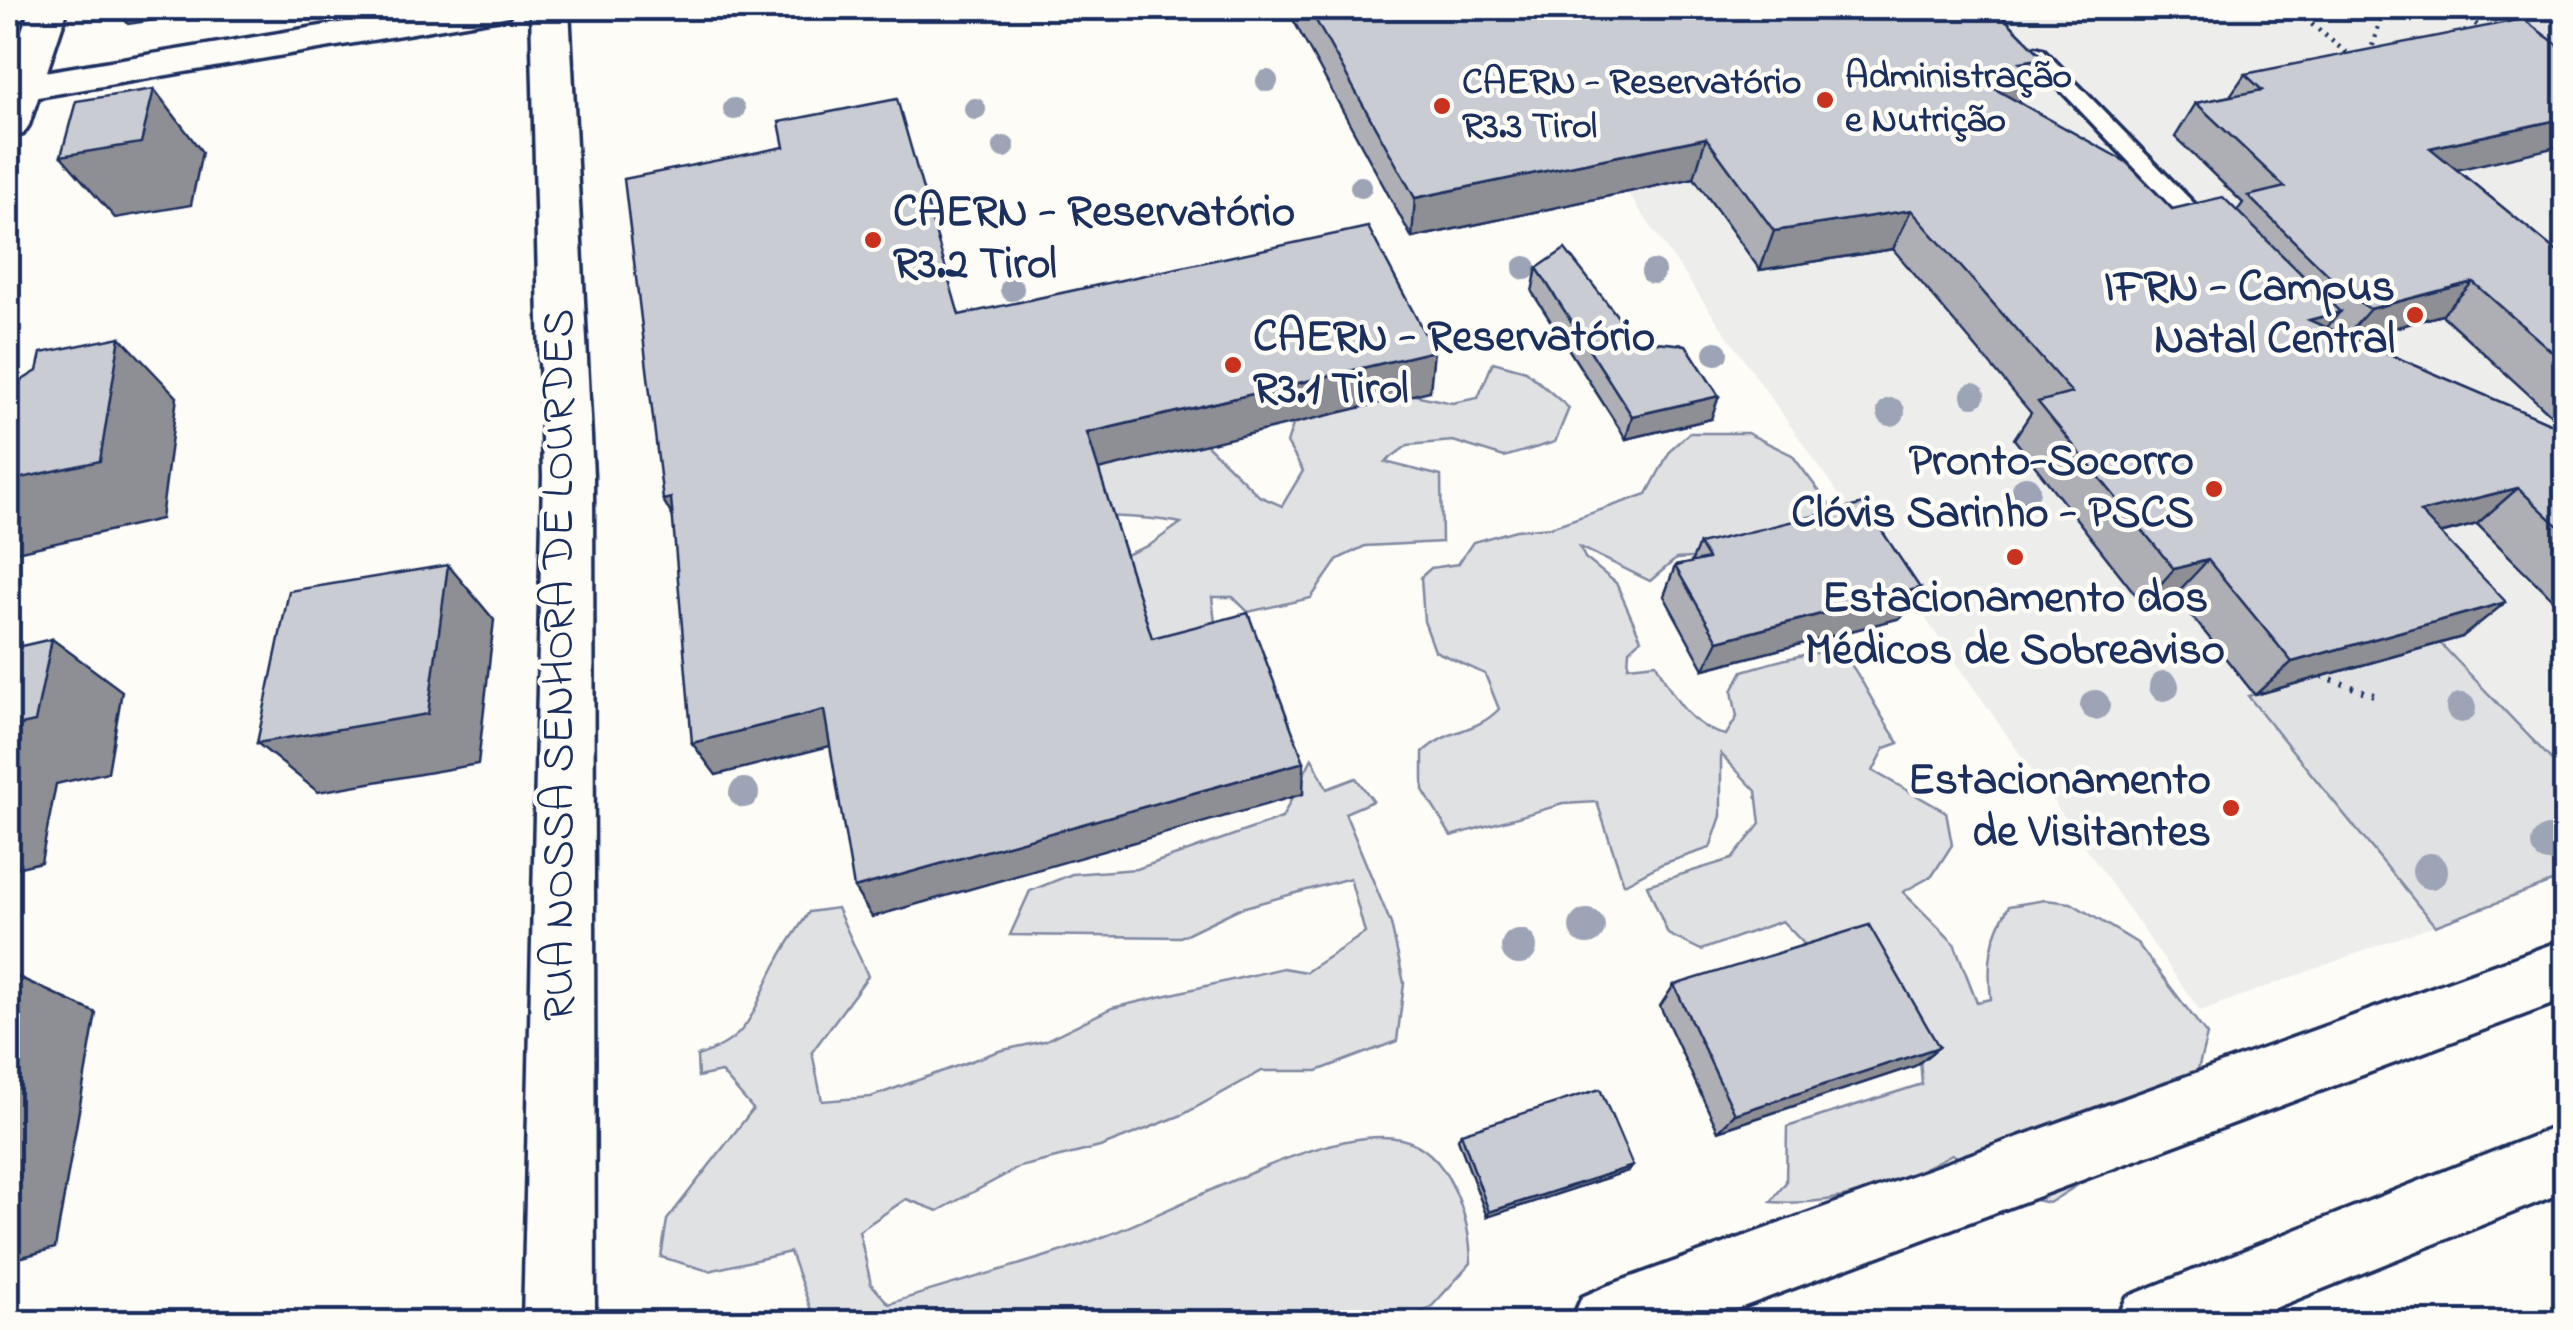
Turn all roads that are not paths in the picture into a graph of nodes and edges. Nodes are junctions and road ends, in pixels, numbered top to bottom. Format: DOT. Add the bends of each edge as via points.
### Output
graph roads {
  1 [pos="49,8"];
  2 [pos="495,8"];
  3 [pos="550,8"];
  4 [pos="2036,53"];
  5 [pos="14,106"];
  6 [pos="2229,252"];
  7 [pos="2566,970"];
  8 [pos="2566,1156"];
  9 [pos="558,1322"];
  10 [pos="1607,1322"];
  11 [pos="2152,1322"];
  1 -- 5 [label="street"];
  2 -- 5 [label="street"];
  3 -- 9 [label="street, RUA NOSSA SENHORA DE LOURDES" via="568,476"];
  4 -- 6 [label="lane"];
  7 -- 10 [label="street"];
  8 -- 11 [label="street"];
}
